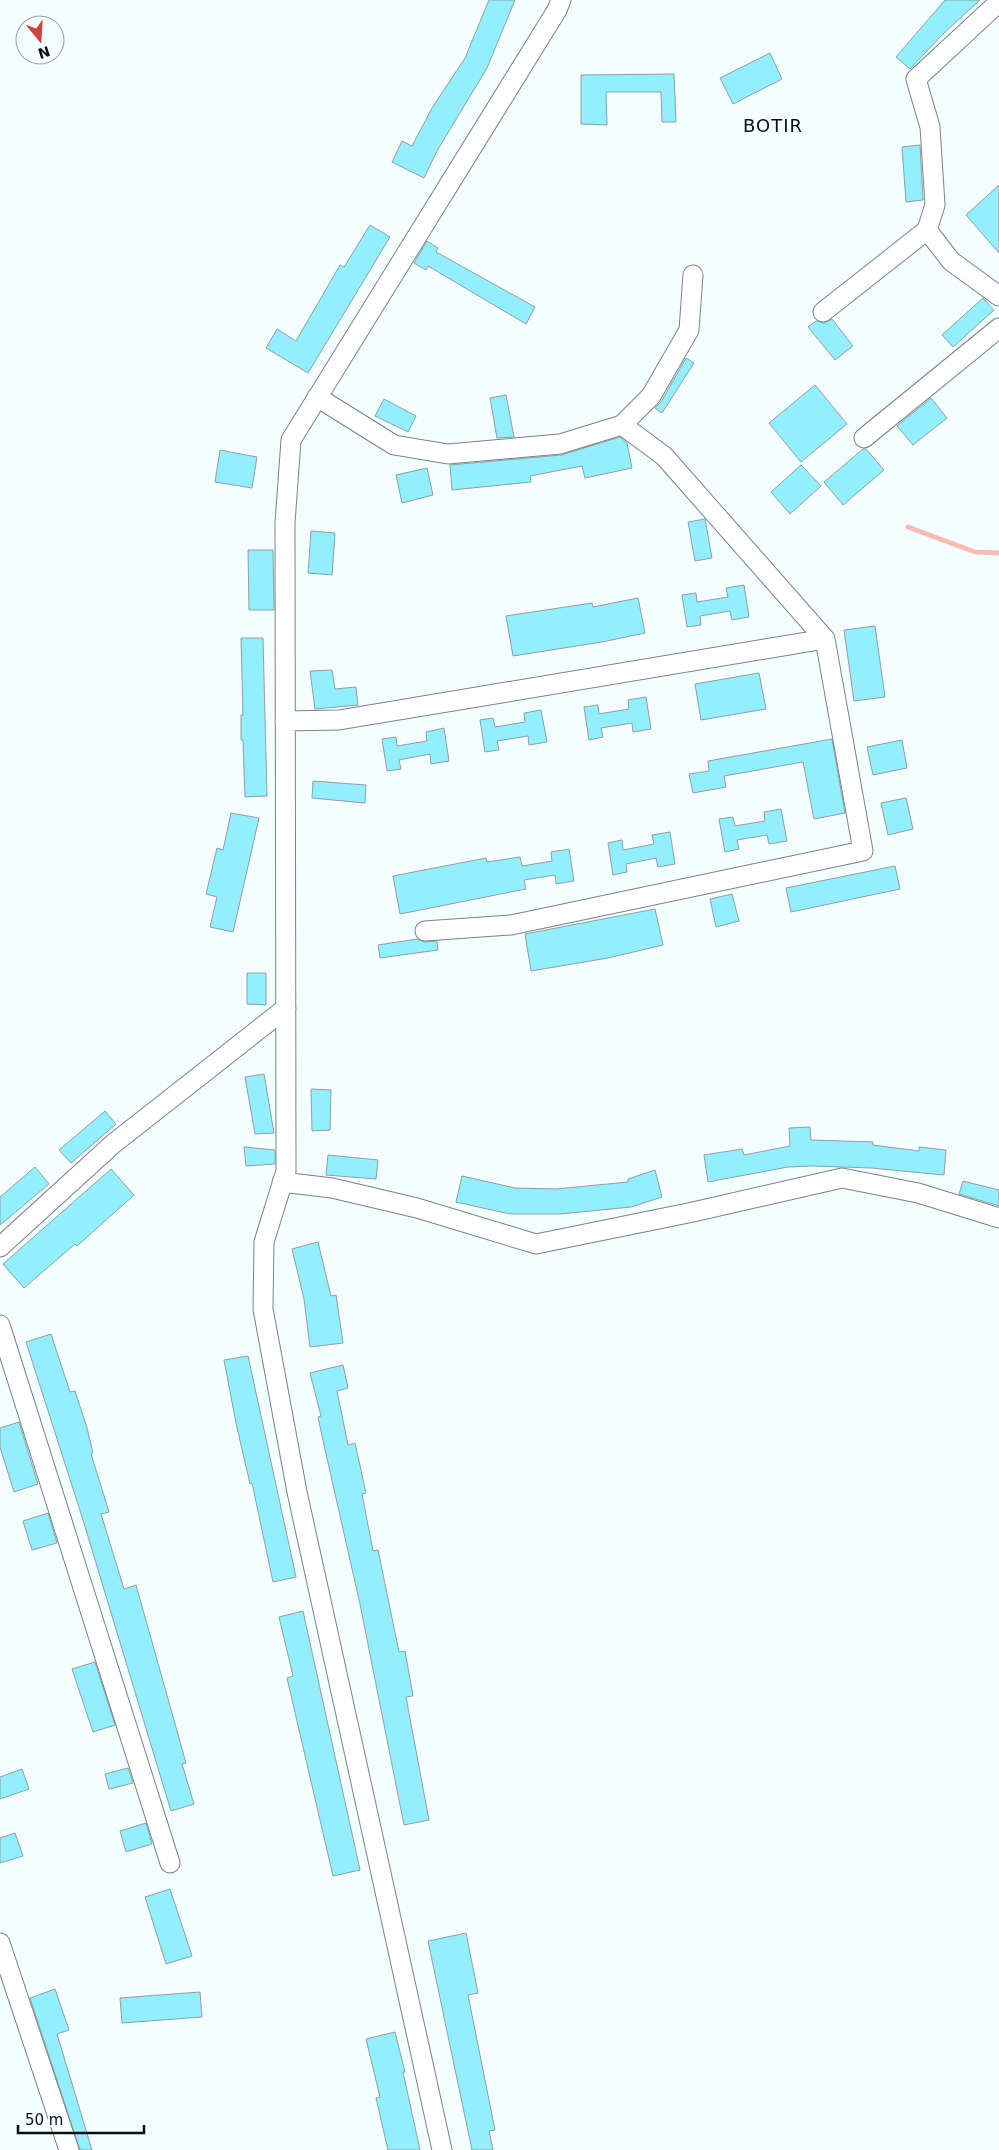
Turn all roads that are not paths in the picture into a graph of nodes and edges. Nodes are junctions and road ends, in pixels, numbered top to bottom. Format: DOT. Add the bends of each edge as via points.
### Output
graph roads {
  1 [pos="561,0"];
  2 [pos="999,1"];
  3 [pos="927,230"];
  4 [pos="693,274"];
  5 [pos="999,296"];
  6 [pos="823,312"];
  7 [pos="999,328"];
  8 [pos="317,397"];
  9 [pos="622,425"];
  10 [pos="864,438"];
  11 [pos="825,639"];
  12 [pos="285,721"];
  13 [pos="425,931"];
  14 [pos="286,1008"];
  15 [pos="282,1182"];
  16 [pos="999,1218"];
  17 [pos="0,1247"];
  18 [pos="0,1326"];
  19 [pos="170,1863"];
  20 [pos="0,1943"];
  21 [pos="69,2150"];
  22 [pos="442,2150"];
  1 -- 8 [label="street"];
  2 -- 3 [label="street" via="916,79 930,127 935,205"];
  3 -- 5 [label="street" via="951,261"];
  3 -- 6 [label="street"];
  4 -- 9 [label="street" via="689,330 651,396"];
  7 -- 10 [label="street"];
  8 -- 9 [label="street" via="394,446 448,454 560,444"];
  8 -- 12 [label="street" via="291,440 284,523"];
  9 -- 11 [label="street" via="664,456"];
  11 -- 12 [label="street" via="339,720"];
  11 -- 13 [label="street" via="863,852 511,925"];
  12 -- 14 [label="street"];
  14 -- 15 [label="street" via="286,1171"];
  14 -- 17 [label="street" via="113,1144"];
  15 -- 16 [label="street" via="332,1188 418,1208 536,1244 842,1178 918,1193"];
  15 -- 22 [label="street" via="264,1242 263,1309 296,1492"];
  18 -- 19 [label="street"];
  20 -- 21 [label="street"];
}
